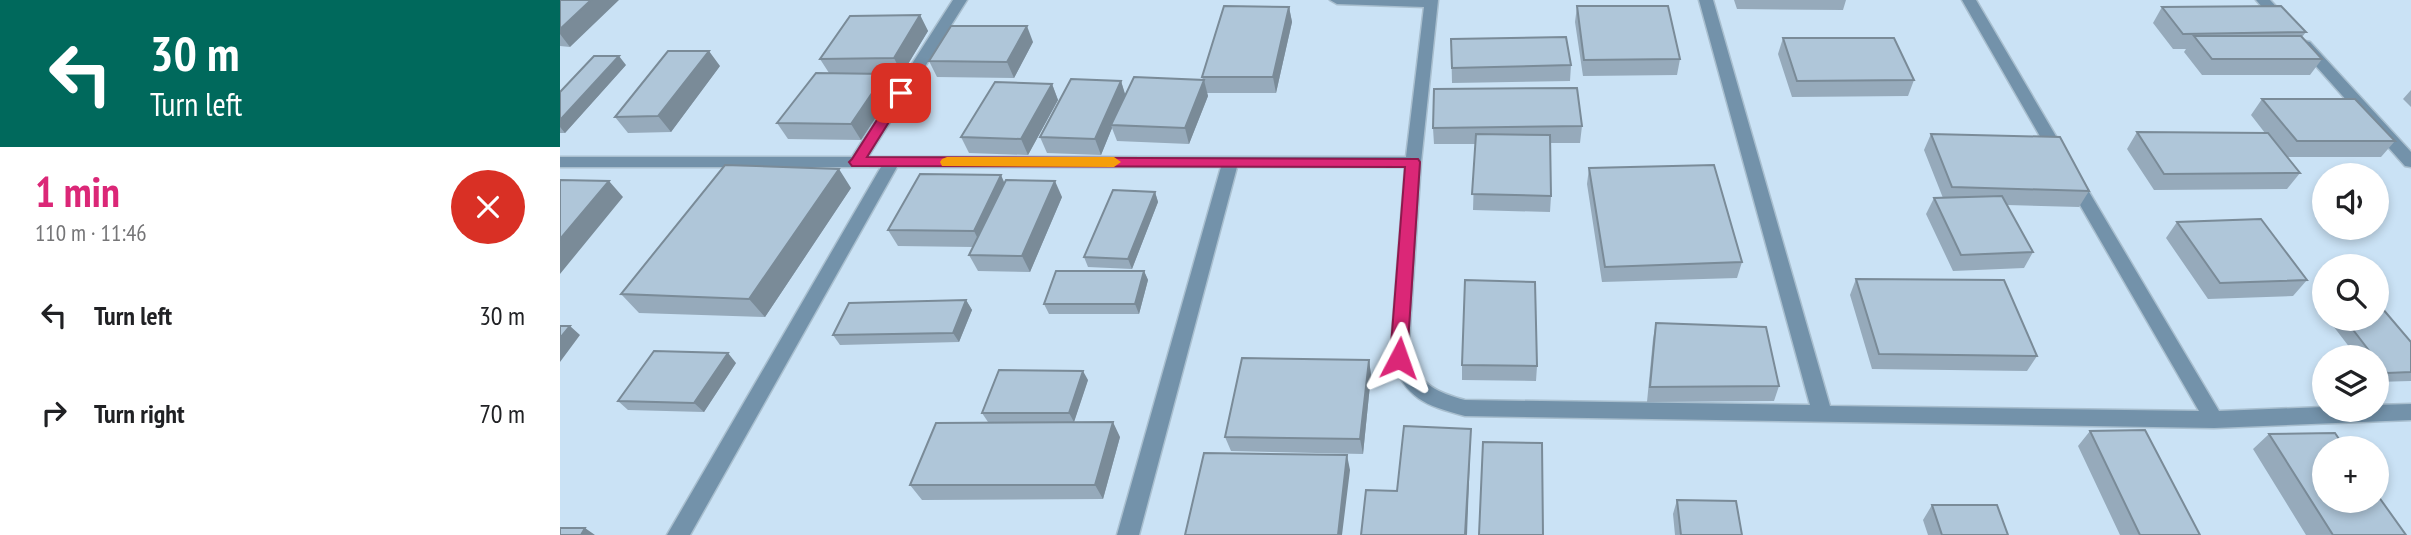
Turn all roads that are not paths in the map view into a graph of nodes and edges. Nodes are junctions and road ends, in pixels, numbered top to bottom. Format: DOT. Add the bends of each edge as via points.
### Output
graph roads {
  1 [pos="960,0"];
  2 [pos="1337,0"];
  3 [pos="1706,0"];
  4 [pos="1969,0"];
  5 [pos="2263,0"];
  6 [pos="1431,2"];
  7 [pos="560,162"];
  8 [pos="857,162"];
  9 [pos="892,162"];
  10 [pos="1230,162"];
  11 [pos="1413,162"];
  12 [pos="2411,162"];
  13 [pos="1822,412"];
  14 [pos="2411,412"];
  15 [pos="2214,420"];
  16 [pos="678,535"];
  17 [pos="1128,535"];
  1 -- 8 [label="street"];
  2 -- 6 [label="street"];
  3 -- 13 [label="street"];
  4 -- 15 [label="street"];
  5 -- 12 [label="street"];
  6 -- 11 [label="street"];
  7 -- 8 [label="street"];
  8 -- 9 [label="street"];
  9 -- 10 [label="street"];
  9 -- 16 [label="street"];
  10 -- 11 [label="street"];
  10 -- 17 [label="street"];
  11 -- 13 [label="street" via="1399,358 1407,380 1426,397 1465,408"];
  13 -- 15 [label="street"];
  14 -- 15 [label="street"];
}
